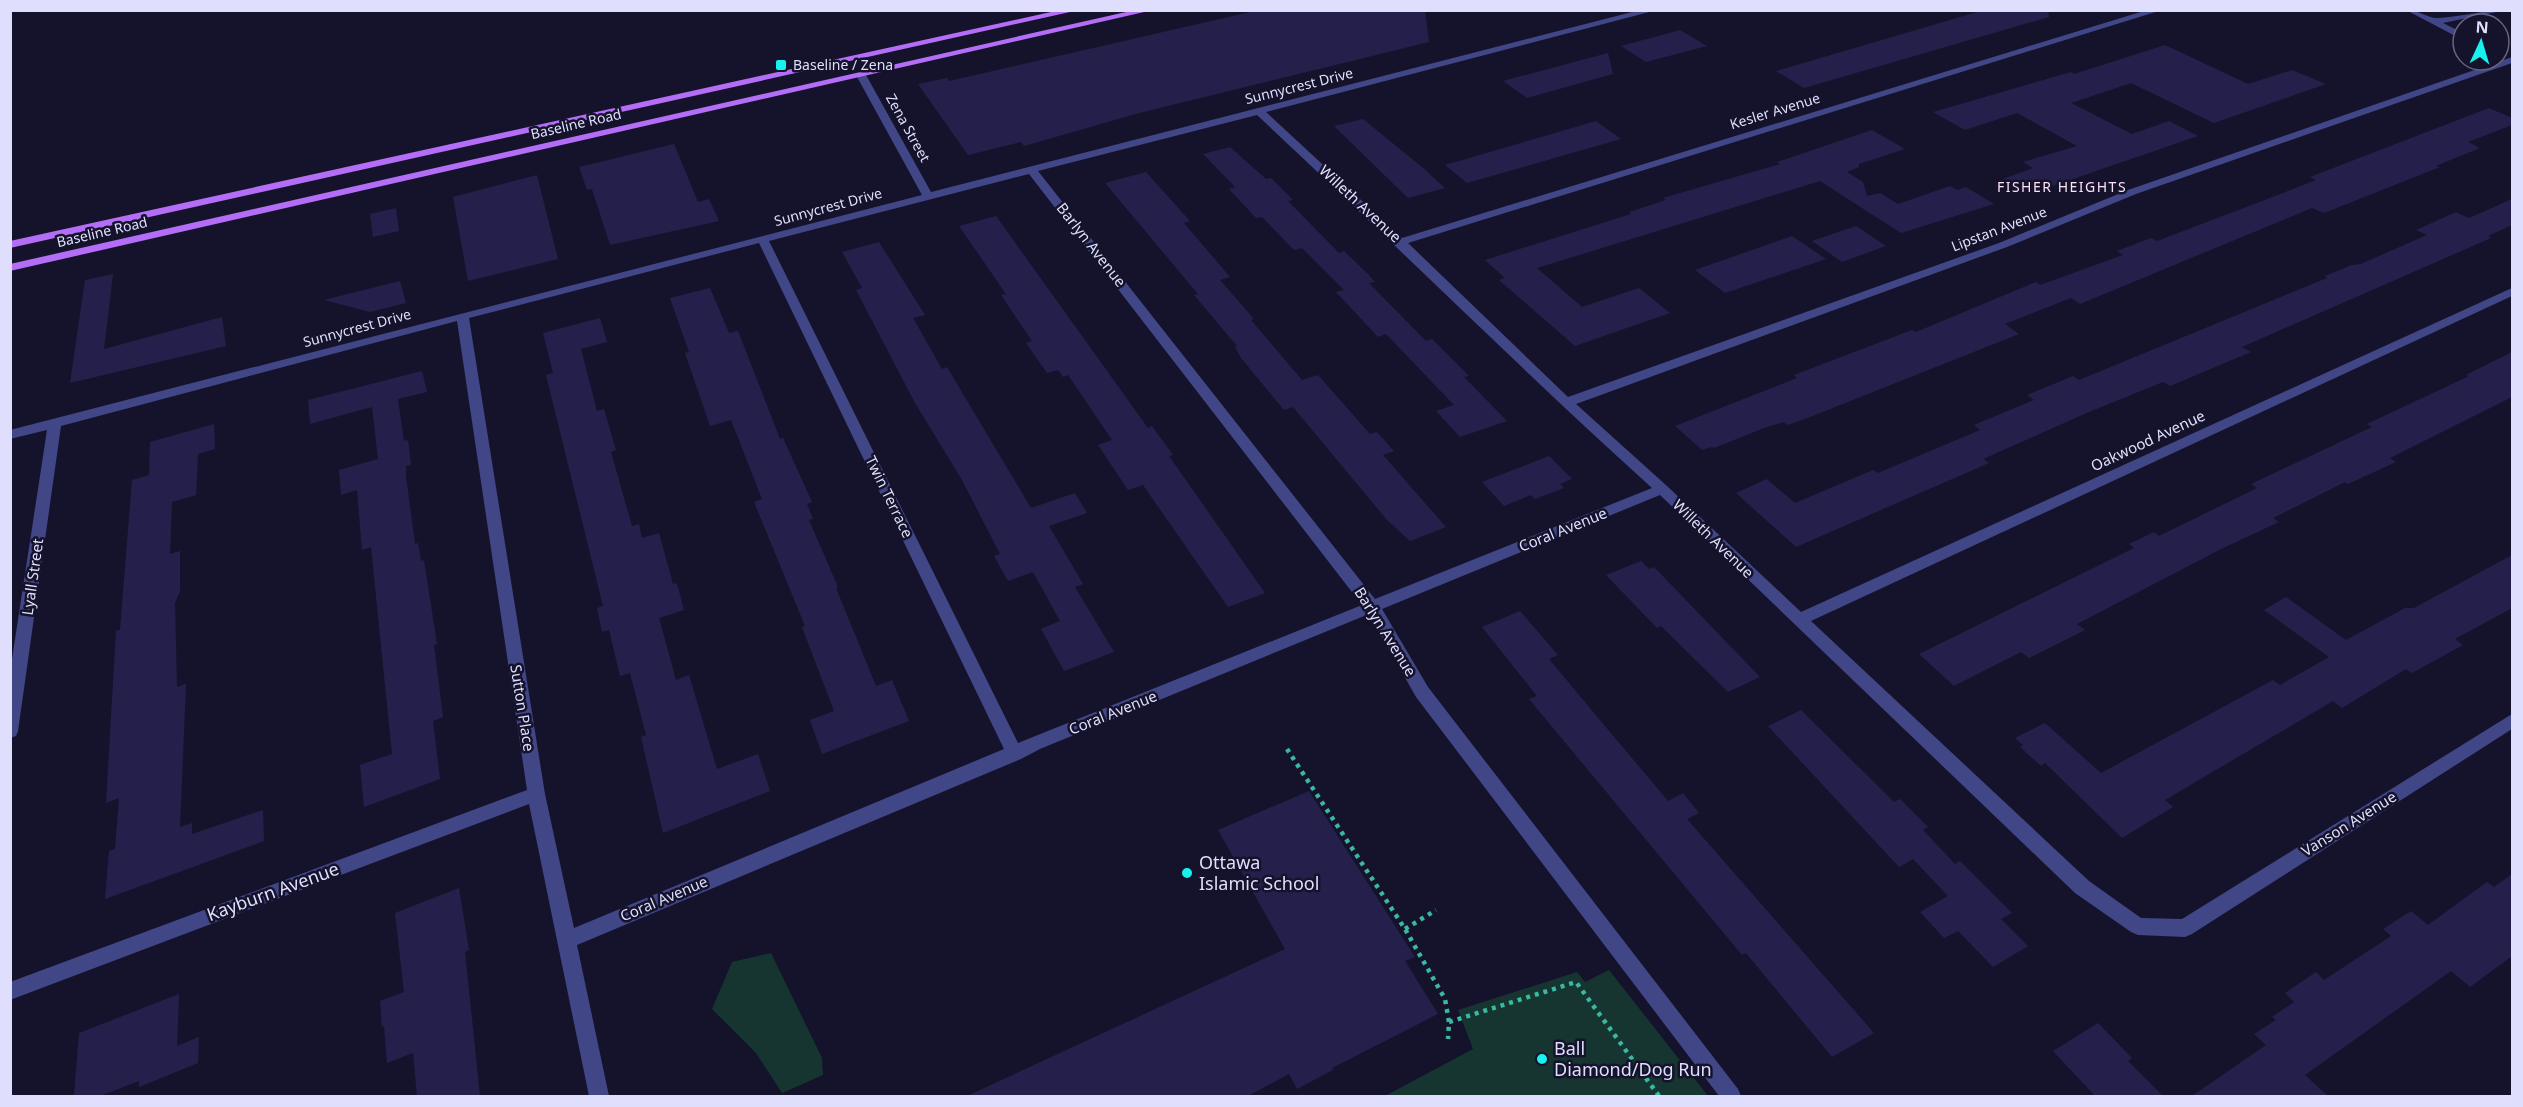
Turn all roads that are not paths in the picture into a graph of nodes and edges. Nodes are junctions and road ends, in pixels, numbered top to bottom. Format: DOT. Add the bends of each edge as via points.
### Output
graph roads {
  1 [pos="1075,10"];
  2 [pos="1149,10"];
  3 [pos="1653,10"];
  4 [pos="2158,10"];
  5 [pos="2410,10"];
  6 [pos="2502,10"];
  7 [pos="2434,22"];
  8 [pos="2451,31"];
  9 [pos="2512,61"];
  10 [pos="861,75"];
  11 [pos="1260,112"];
  12 [pos="1033,171"];
  13 [pos="928,196"];
  14 [pos="763,240"];
  15 [pos="1400,242"];
  16 [pos="10,245"];
  17 [pos="10,268"];
  18 [pos="2512,292"];
  19 [pos="462,316"];
  20 [pos="1566,403"];
  21 [pos="55,423"];
  22 [pos="10,435"];
  23 [pos="1662,489"];
  24 [pos="1373,608"];
  25 [pos="1798,620"];
  26 [pos="2512,721"];
  27 [pos="10,731"];
  28 [pos="1014,754"];
  29 [pos="536,794"];
  30 [pos="2185,928"];
  31 [pos="567,940"];
  32 [pos="10,991"];
  33 [pos="599,1096"];
  34 [pos="1731,1096"];
  1 -- 16 [label="main road, Baseline Road"];
  2 -- 10 [label="main road, Baseline Road"];
  3 -- 11 [label="street, Sunnycrest Drive"];
  4 -- 15 [label="street, Kesler Avenue"];
  5 -- 7 [label="street"];
  6 -- 7 [label="street"];
  7 -- 8 [label="street"];
  9 -- 20 [label="street, Lipstan Avenue" via="2132,192 2003,245"];
  10 -- 13 [label="street, Zena Street"];
  10 -- 17 [label="main road, Baseline Road"];
  11 -- 12 [label="street, Sunnycrest Drive"];
  11 -- 15 [label="street, Willeth Avenue"];
  12 -- 13 [label="street, Sunnycrest Drive"];
  12 -- 24 [label="street, Barlyn Avenue"];
  13 -- 14 [label="street, Sunnycrest Drive"];
  14 -- 19 [label="street, Sunnycrest Drive"];
  14 -- 28 [label="street, Twin Terrace"];
  15 -- 20 [label="street, Willeth Avenue"];
  18 -- 25 [label="street, Oakwood Avenue"];
  19 -- 21 [label="street, Sunnycrest Drive"];
  19 -- 29 [label="street, Sutton Place"];
  20 -- 23 [label="street, Willeth Avenue"];
  21 -- 22 [label="street, Sunnycrest Drive"];
  21 -- 27 [label="street, Lyall Street"];
  23 -- 24 [label="street, Coral Avenue"];
  23 -- 25 [label="street, Willeth Avenue"];
  24 -- 28 [label="street, Coral Avenue"];
  24 -- 34 [label="street, Barlyn Avenue" via="1422,692"];
  25 -- 30 [label="street, Willeth Avenue" via="2082,887 2138,926"];
  26 -- 30 [label="street, Vanson Avenue"];
  28 -- 31 [label="street, Coral Avenue"];
  29 -- 31 [label="street, Sutton Place"];
  29 -- 32 [label="street, Kayburn Avenue"];
  31 -- 33 [label="street, Sutton Place"];
}
